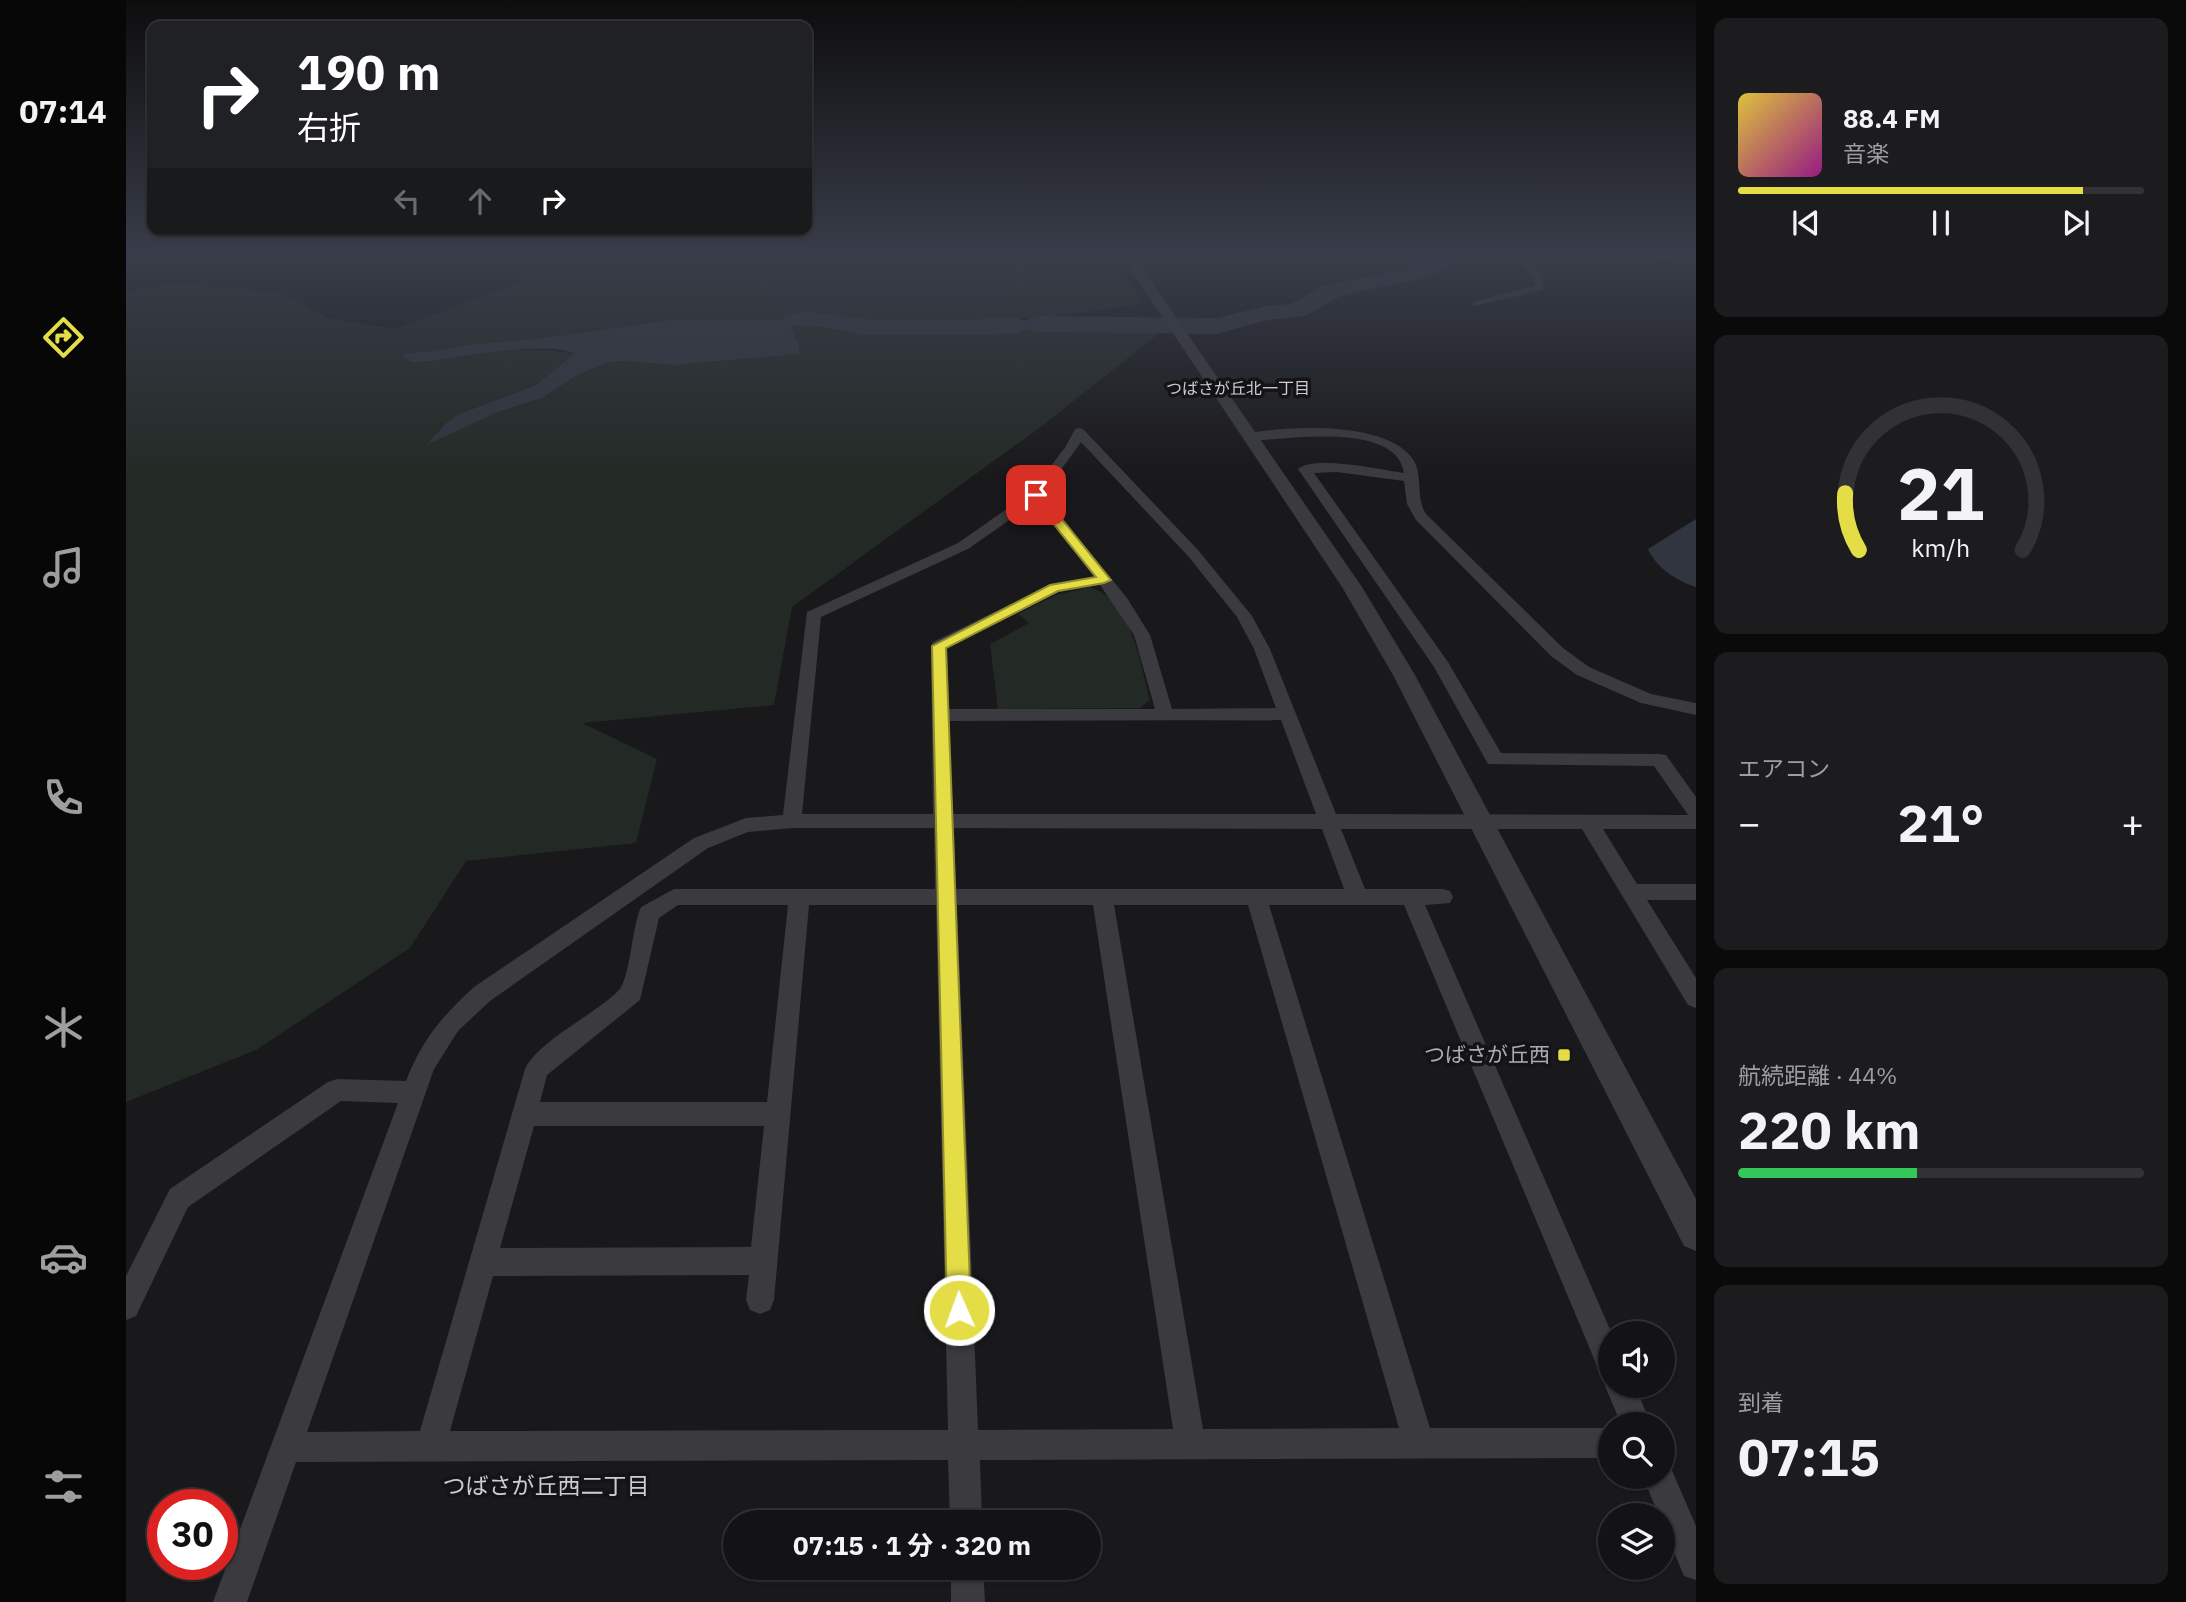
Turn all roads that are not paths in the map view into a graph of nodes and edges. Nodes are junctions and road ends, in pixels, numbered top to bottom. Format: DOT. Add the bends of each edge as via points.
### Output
graph roads {
  1 [pos="1179,330"];
  2 [pos="1251,438"];
  3 [pos="1411,478"];
  4 [pos="1036,495"];
  5 [pos="1104,580"];
  6 [pos="1696,709"];
  7 [pos="1287,714"];
  8 [pos="940,715"];
  9 [pos="1165,715"];
  10 [pos="1696,811"];
  11 [pos="792,821"];
  12 [pos="943,821"];
  13 [pos="1328,821"];
  14 [pos="1482,822"];
  15 [pos="1588,822"];
  16 [pos="1696,822"];
  17 [pos="1631,892"];
  18 [pos="1696,892"];
  19 [pos="799,897"];
  20 [pos="945,897"];
  21 [pos="1102,897"];
  22 [pos="1256,897"];
  23 [pos="1358,897"];
  24 [pos="1411,897"];
  25 [pos="1443,897"];
  26 [pos="1696,998"];
  27 [pos="414,1092"];
  28 [pos="524,1114"];
  29 [pos="778,1114"];
  30 [pos="1696,1234"];
  31 [pos="764,1261"];
  32 [pos="483,1262"];
  33 [pos="760,1300"];
  34 [pos="126,1306"];
  35 [pos="1598,1335"];
  36 [pos="1598,1443"];
  37 [pos="1419,1444"];
  38 [pos="431,1446"];
  39 [pos="1191,1446"];
  40 [pos="286,1447"];
  41 [pos="964,1447"];
  42 [pos="1664,1489"];
  43 [pos="966,1510"];
  44 [pos="1696,1563"];
  45 [pos="967,1580"];
  46 [pos="230,1602"];
  47 [pos="968,1602"];
  1 -- 2 [label="street"];
  2 -- 3 [label="street" via="1340,433 1372,438 1405,456"];
  2 -- 14 [label="street" via="1352,587"];
  3 -- 6 [label="street" via="1412,501 1421,516 1557,652 1615,687"];
  3 -- 10 [label="street" via="1337,468 1305,469 1442,666 1495,759 1659,760"];
  4 -- 5 [label="street"];
  4 -- 7 [label="street" via="1079,432 1193,553 1244,616"];
  4 -- 11 [label="street" via="963,546 813,615"];
  5 -- 8 [label="street" via="1055,588 939,646"];
  5 -- 9 [label="street" via="1142,635"];
  7 -- 9 [label="street"];
  7 -- 13 [label="street"];
  8 -- 9 [label="street"];
  8 -- 12 [label="street"];
  11 -- 12 [label="street"];
  11 -- 27 [label="street" via="746,825 701,842 536,955 450,1024 424,1065"];
  12 -- 13 [label="street"];
  12 -- 20 [label="street"];
  13 -- 14 [label="street"];
  13 -- 23 [label="street"];
  14 -- 15 [label="street"];
  14 -- 30 [label="street"];
  15 -- 16 [label="street"];
  15 -- 17 [label="street"];
  17 -- 18 [label="street"];
  17 -- 26 [label="street"];
  19 -- 20 [label="street"];
  19 -- 28 [label="street" via="674,897 649,914 632,993 537,1069"];
  19 -- 29 [label="street"];
  20 -- 21 [label="street"];
  20 -- 41 [label="street"];
  21 -- 22 [label="street"];
  21 -- 39 [label="street"];
  22 -- 23 [label="street"];
  22 -- 37 [label="street"];
  23 -- 24 [label="street"];
  24 -- 25 [label="street"];
  24 -- 35 [label="street"];
  27 -- 34 [label="street" via="337,1090 179,1198"];
  27 -- 40 [label="street"];
  28 -- 29 [label="street"];
  28 -- 32 [label="street"];
  29 -- 31 [label="street"];
  31 -- 32 [label="street"];
  31 -- 33 [label="street"];
  32 -- 38 [label="street"];
  36 -- 37 [label="street"];
  37 -- 39 [label="street"];
  38 -- 40 [label="street"];
  38 -- 41 [label="street"];
  39 -- 41 [label="street"];
  40 -- 46 [label="street"];
  41 -- 43 [label="street"];
  42 -- 44 [label="street"];
  45 -- 47 [label="street"];
}
